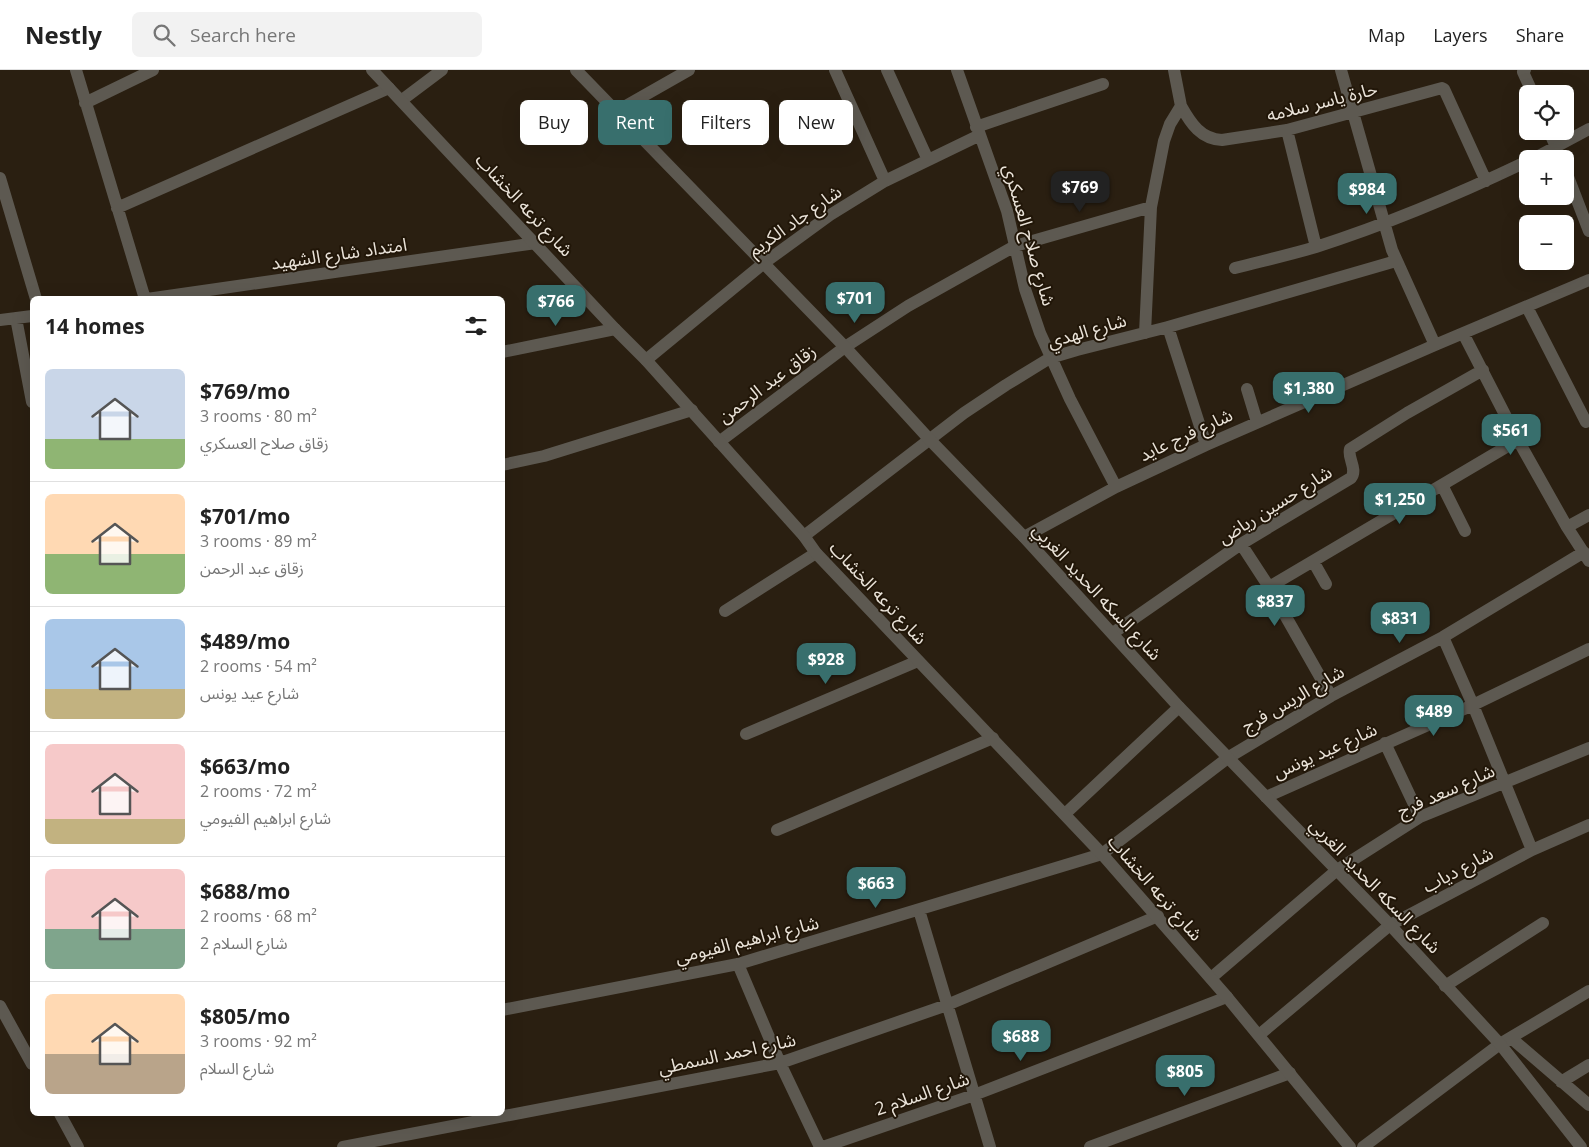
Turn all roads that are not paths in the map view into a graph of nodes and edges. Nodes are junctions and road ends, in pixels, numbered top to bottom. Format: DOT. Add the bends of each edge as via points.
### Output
graph roads {
  1 [pos="76,70"];
  2 [pos="153,70"];
  3 [pos="372,70"];
  4 [pos="442,70"];
  5 [pos="576,70"];
  6 [pos="690,70"];
  7 [pos="835,70"];
  8 [pos="888,70"];
  9 [pos="957,70"];
  10 [pos="1174,70"];
  11 [pos="1341,70"];
  12 [pos="1524,71"];
  13 [pos="1102,84"];
  14 [pos="1529,85"];
  15 [pos="389,88"];
  16 [pos="402,100"];
  17 [pos="607,100"];
  18 [pos="637,100"];
  19 [pos="86,103"];
  20 [pos="1181,106"];
  21 [pos="1354,113"];
  22 [pos="1589,129"];
  23 [pos="1287,130"];
  24 [pos="978,131"];
  25 [pos="651,145"];
  26 [pos="1563,150"];
  27 [pos="928,160"];
  28 [pos="1519,165"];
  29 [pos="0,178"];
  30 [pos="885,181"];
  31 [pos="1486,181"];
  32 [pos="1574,192"];
  33 [pos="1151,207"];
  34 [pos="117,208"];
  35 [pos="1384,223"];
  36 [pos="1589,231"];
  37 [pos="536,244"];
  38 [pos="1016,246"];
  39 [pos="1316,246"];
  40 [pos="1396,262"];
  41 [pos="764,263"];
  42 [pos="1235,268"];
  43 [pos="1589,280"];
  44 [pos="35,296"];
  45 [pos="145,296"];
  46 [pos="167,296"];
  47 [pos="1527,307"];
  48 [pos="30,316"];
  49 [pos="16,318"];
  50 [pos="0,320"];
  51 [pos="1168,327"];
  52 [pos="615,329"];
  53 [pos="1145,333"];
  54 [pos="1463,333"];
  55 [pos="1435,345"];
  56 [pos="845,347"];
  57 [pos="505,351"];
  58 [pos="1050,358"];
  59 [pos="646,360"];
  60 [pos="1483,370"];
  61 [pos="1247,388"];
  62 [pos="30,392"];
  63 [pos="692,410"];
  64 [pos="1257,422"];
  65 [pos="1586,422"];
  66 [pos="930,440"];
  67 [pos="1518,440"];
  68 [pos="719,442"];
  69 [pos="1206,445"];
  70 [pos="505,464"];
  71 [pos="1442,485"];
  72 [pos="1116,487"];
  73 [pos="1589,515"];
  74 [pos="1567,526"];
  75 [pos="1465,531"];
  76 [pos="804,536"];
  77 [pos="1024,538"];
  78 [pos="1241,544"];
  79 [pos="816,553"];
  80 [pos="1586,556"];
  81 [pos="1313,561"];
  82 [pos="1326,584"];
  83 [pos="1269,587"];
  84 [pos="725,611"];
  85 [pos="1113,634"];
  86 [pos="1443,637"];
  87 [pos="1589,649"];
  88 [pos="918,661"];
  89 [pos="1331,696"];
  90 [pos="1473,705"];
  91 [pos="1179,707"];
  92 [pos="746,734"];
  93 [pos="993,738"];
  94 [pos="1385,742"];
  95 [pos="1589,748"];
  96 [pos="1229,758"];
  97 [pos="1505,783"];
  98 [pos="1266,797"];
  99 [pos="1065,814"];
  100 [pos="1420,817"];
  101 [pos="1589,825"];
  102 [pos="777,830"];
  103 [pos="1532,850"];
  104 [pos="1102,854"];
  105 [pos="1337,870"];
  106 [pos="919,910"];
  107 [pos="1158,916"];
  108 [pos="1542,923"];
  109 [pos="1390,925"];
  110 [pos="738,964"];
  111 [pos="1211,978"];
  112 [pos="1445,986"];
  113 [pos="1589,991"];
  114 [pos="1227,997"];
  115 [pos="948,1005"];
  116 [pos="0,1006"];
  117 [pos="505,1009"];
  118 [pos="4,1021"];
  119 [pos="1259,1035"];
  120 [pos="1505,1041"];
  121 [pos="30,1061"];
  122 [pos="780,1063"];
  123 [pos="1589,1065"];
  124 [pos="1290,1073"];
  125 [pos="1561,1082"];
  126 [pos="974,1095"];
  127 [pos="1589,1105"];
  128 [pos="61,1116"];
  129 [pos="504,1116"];
  130 [pos="505,1116"];
  131 [pos="78,1147"];
  132 [pos="343,1147"];
  133 [pos="822,1147"];
  134 [pos="990,1147"];
  135 [pos="1090,1147"];
  136 [pos="1350,1147"];
  137 [pos="1363,1147"];
  138 [pos="1582,1147"];
  1 -- 19 [label="street"];
  2 -- 19 [label="street"];
  3 -- 15 [label="street, شارع ترعه الخشاب"];
  4 -- 16 [label="street"];
  5 -- 17 [label="street, شارع السكه الحديد الغربي"];
  6 -- 18 [label="street"];
  7 -- 30 [label="street"];
  8 -- 27 [label="street"];
  9 -- 24 [label="street, شارع صلاح العسكري"];
  10 -- 20 [label="street"];
  11 -- 21 [label="street"];
  12 -- 14 [label="street"];
  13 -- 24 [label="street, شارع جاد الكريم"];
  15 -- 16 [label="street, شارع ترعه الخشاب"];
  15 -- 34 [label="street"];
  16 -- 37 [label="street, شارع ترعه الخشاب"];
  19 -- 34 [label="street"];
  20 -- 23 [label="street, حارة ياسر سلامه" via="1192,124 1213,139 1242,138"];
  20 -- 33 [label="street" via="1164,140"];
  21 -- 23 [label="street, حارة ياسر سلامه"];
  21 -- 31 [label="street, حارة ياسر سلامه" via="1443,88"];
  21 -- 35 [label="street"];
  22 -- 26 [label="street"];
  23 -- 39 [label="street"];
  24 -- 27 [label="street, شارع جاد الكريم"];
  24 -- 38 [label="street, شارع صلاح العسكري"];
  25 -- 41 [label="street, شارع السكه الحديد الغربي"];
  27 -- 30 [label="street, شارع جاد الكريم"];
  28 -- 31 [label="street"];
  29 -- 44 [label="street"];
  30 -- 41 [label="street, شارع جاد الكريم" via="830,214"];
  31 -- 35 [label="street"];
  32 -- 36 [label="street"];
  33 -- 38 [label="street, زقاق عبد الرحمن"];
  33 -- 53 [label="street"];
  34 -- 45 [label="street"];
  35 -- 39 [label="street"];
  35 -- 40 [label="street"];
  37 -- 46 [label="street, امتداد شارع الشهيد"];
  37 -- 52 [label="street, شارع ترعه الخشاب"];
  38 -- 56 [label="street, زقاق عبد الرحمن" via="908,306"];
  38 -- 58 [label="street, شارع صلاح العسكري" via="1027,297"];
  39 -- 42 [label="street"];
  40 -- 51 [label="street, شارع الهدي"];
  40 -- 55 [label="street"];
  41 -- 56 [label="street, شارع السكه الحديد الغربي"];
  41 -- 59 [label="street, شارع جاد الكريم"];
  43 -- 47 [label="street, شارع فرج عايد"];
  47 -- 54 [label="street, شارع فرج عايد"];
  47 -- 65 [label="street"];
  48 -- 49 [label="street"];
  49 -- 50 [label="street"];
  49 -- 62 [label="street"];
  51 -- 53 [label="street, شارع الهدي"];
  51 -- 69 [label="street"];
  52 -- 57 [label="street"];
  52 -- 59 [label="street, شارع ترعه الخشاب"];
  53 -- 58 [label="street, شارع الهدي"];
  54 -- 55 [label="street, شارع فرج عايد"];
  54 -- 60 [label="street"];
  55 -- 64 [label="street, شارع فرج عايد"];
  56 -- 66 [label="street, شارع السكه الحديد الغربي"];
  56 -- 68 [label="street, زقاق عبد الرحمن"];
  58 -- 66 [label="street, شارع الهدي" via="1006,385"];
  58 -- 72 [label="street, شارع صلاح العسكري"];
  59 -- 63 [label="street, شارع ترعه الخشاب"];
  60 -- 67 [label="street"];
  60 -- 78 [label="street, شارع حسين رياض" via="1350,448 1354,472 1351,478"];
  61 -- 64 [label="street"];
  63 -- 68 [label="street, شارع ترعه الخشاب"];
  63 -- 70 [label="street" via="544,456"];
  64 -- 69 [label="street, شارع فرج عايد"];
  66 -- 76 [label="street, شارع الهدي"];
  66 -- 77 [label="street, شارع السكه الحديد الغربي"];
  67 -- 71 [label="street"];
  67 -- 74 [label="street"];
  68 -- 76 [label="street, شارع ترعه الخشاب"];
  69 -- 72 [label="street, شارع فرج عايد"];
  71 -- 75 [label="street"];
  71 -- 81 [label="street"];
  72 -- 77 [label="street, شارع فرج عايد"];
  73 -- 74 [label="street"];
  74 -- 80 [label="street"];
  76 -- 79 [label="street, شارع ترعه الخشاب"];
  77 -- 85 [label="street, شارع السكه الحديد الغربي"];
  78 -- 83 [label="street"];
  78 -- 85 [label="street, شارع حسين رياض"];
  79 -- 84 [label="street"];
  79 -- 88 [label="street, شارع ترعه الخشاب"];
  80 -- 86 [label="street, شارع الريس فرج"];
  81 -- 82 [label="street"];
  81 -- 83 [label="street"];
  83 -- 89 [label="street"];
  85 -- 91 [label="street, شارع السكه الحديد الغربي"];
  86 -- 89 [label="street, شارع الريس فرج"];
  86 -- 90 [label="street"];
  87 -- 90 [label="street, شارع عيد يونس"];
  88 -- 92 [label="street"];
  88 -- 93 [label="street, شارع ترعه الخشاب"];
  89 -- 96 [label="street, شارع الريس فرج"];
  90 -- 94 [label="street, شارع عيد يونس"];
  90 -- 97 [label="street"];
  91 -- 96 [label="street, شارع السكه الحديد الغربي"];
  91 -- 99 [label="street"];
  93 -- 99 [label="street, شارع ترعه الخشاب"];
  93 -- 102 [label="street"];
  94 -- 98 [label="street, شارع عيد يونس"];
  94 -- 100 [label="street"];
  95 -- 97 [label="street, شارع سعد فرج"];
  96 -- 98 [label="street, شارع السكه الحديد الغربي"];
  96 -- 104 [label="street, شارع ابراهيم الفيومي"];
  97 -- 100 [label="street, شارع سعد فرج"];
  97 -- 103 [label="street"];
  98 -- 105 [label="street, شارع السكه الحديد الغربي"];
  99 -- 104 [label="street, شارع ترعه الخشاب"];
  100 -- 105 [label="street, شارع سعد فرج"];
  101 -- 103 [label="street, شارع دياب"];
  103 -- 109 [label="street, شارع دياب"];
  104 -- 106 [label="street, شارع ابراهيم الفيومي"];
  104 -- 107 [label="street, شارع ترعه الخشاب"];
  105 -- 109 [label="street, شارع السكه الحديد الغربي"];
  105 -- 111 [label="street, شارع سعد فرج"];
  106 -- 110 [label="street, شارع ابراهيم الفيومي"];
  106 -- 115 [label="street"];
  107 -- 111 [label="street, شارع ترعه الخشاب"];
  107 -- 115 [label="street, شارع احمد السمطي"];
  108 -- 112 [label="street"];
  109 -- 112 [label="street, شارع السكه الحديد الغربي"];
  109 -- 119 [label="street, شارع دياب"];
  110 -- 117 [label="street, شارع ابراهيم الفيومي"];
  110 -- 122 [label="street"];
  111 -- 114 [label="street, شارع ترعه الخشاب"];
  112 -- 120 [label="street, شارع السكه الحديد الغربي"];
  113 -- 120 [label="street"];
  114 -- 119 [label="street, شارع ترعه الخشاب"];
  114 -- 126 [label="street, شارع السلام 2"];
  115 -- 122 [label="street, شارع احمد السمطي"];
  115 -- 126 [label="street"];
  116 -- 118 [label="street"];
  118 -- 121 [label="street"];
  119 -- 124 [label="street, شارع ترعه الخشاب"];
  120 -- 125 [label="street"];
  120 -- 137 [label="street"];
  120 -- 138 [label="street, شارع السكه الحديد الغربي"];
  122 -- 130 [label="street, شارع احمد السمطي"];
  122 -- 133 [label="street"];
  123 -- 125 [label="street"];
  124 -- 135 [label="street"];
  124 -- 136 [label="street, شارع ترعه الخشاب"];
  125 -- 127 [label="street"];
  126 -- 133 [label="street, شارع السلام 2"];
  126 -- 134 [label="street"];
  128 -- 131 [label="street"];
  129 -- 132 [label="street, شارع احمد السمطي"];
}
